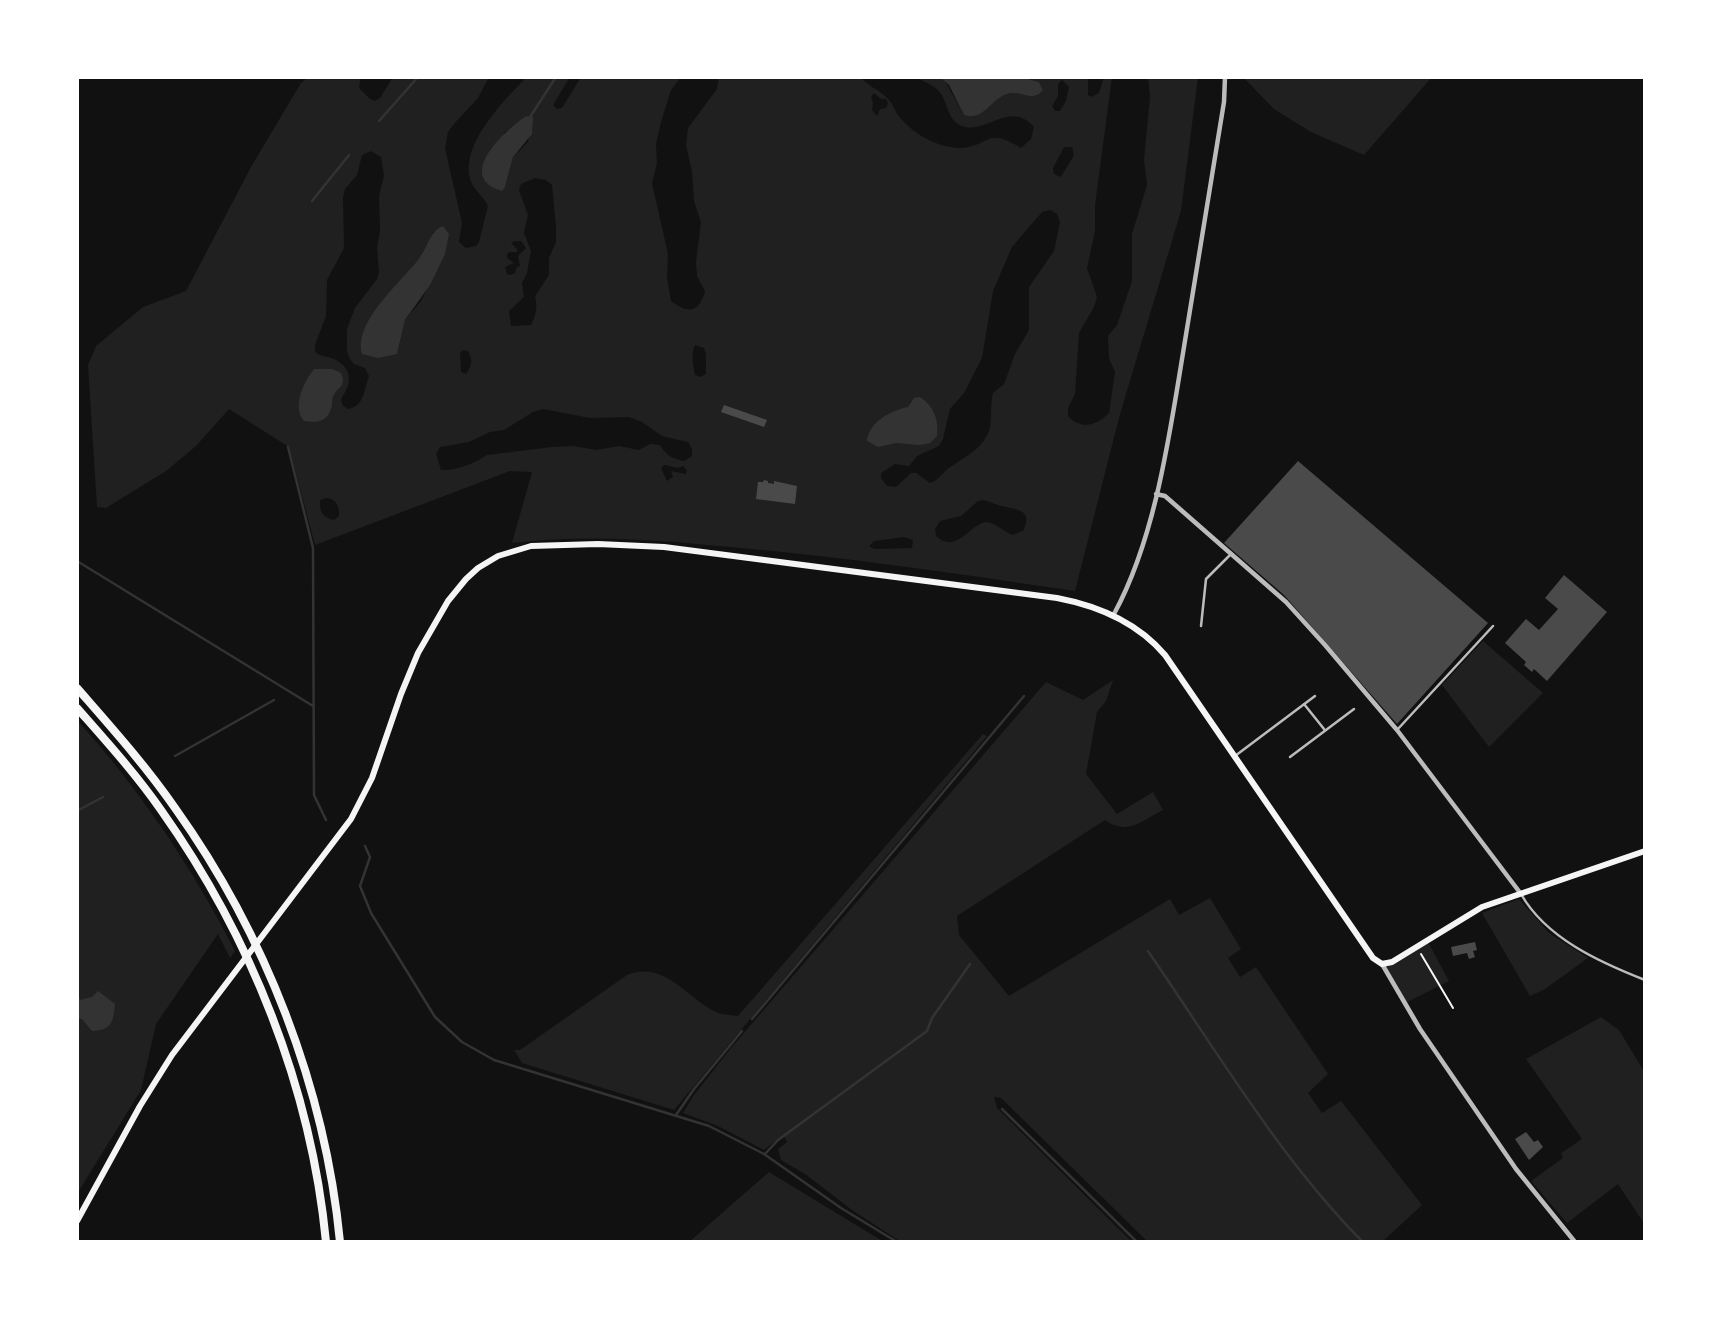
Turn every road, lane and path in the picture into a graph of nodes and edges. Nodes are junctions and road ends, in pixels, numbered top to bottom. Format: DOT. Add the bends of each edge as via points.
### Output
graph roads {
  1 [pos="1225,77"];
  2 [pos="1156,494"];
  3 [pos="1231,554"];
  4 [pos="1114,614"];
  5 [pos="1200,625"];
  6 [pos="1493,626"];
  7 [pos="77,688"];
  8 [pos="1315,696"];
  9 [pos="1304,704"];
  10 [pos="77,708"];
  11 [pos="1354,709"];
  12 [pos="1325,730"];
  13 [pos="1397,730"];
  14 [pos="1235,756"];
  15 [pos="1290,757"];
  16 [pos="1645,851"];
  17 [pos="1521,894"];
  18 [pos="1418,947"];
  19 [pos="1382,964"];
  20 [pos="1645,980"];
  21 [pos="1453,1007"];
  22 [pos="77,1221"];
  23 [pos="326,1242"];
  24 [pos="340,1242"];
  25 [pos="1575,1242"];
  1 -- 2 [label="street" via="1170,433"];
  2 -- 3 [label="street" via="1165,496"];
  2 -- 4 [label="street" via="1133,577"];
  3 -- 5 [label="lane" via="1206,579"];
  3 -- 13 [label="street" via="1286,602"];
  4 -- 14 [label="main road" via="1157,646"];
  4 -- 22 [label="main road" via="1081,602 646,545 544,545 498,556 466,579 443,610 408,675 359,806 157,1078"];
  6 -- 13 [label="lane"];
  7 -- 24 [label="highway" via="175,807 252,937 304,1066 330,1173"];
  8 -- 9 [label="lane"];
  9 -- 12 [label="lane"];
  9 -- 14 [label="lane"];
  10 -- 23 [label="highway" via="160,808 210,885 243,948 292,1071 317,1176"];
  11 -- 12 [label="lane"];
  12 -- 15 [label="lane"];
  13 -- 17 [label="street"];
  14 -- 19 [label="main road" via="1373,958"];
  16 -- 17 [label="main road"];
  17 -- 18 [label="main road" via="1482,907"];
  17 -- 20 [label="lane" via="1530,911 1580,950"];
  18 -- 19 [label="main road"];
  18 -- 21 [label="path"];
  19 -- 25 [label="street" via="1420,1029 1516,1169"];
}
